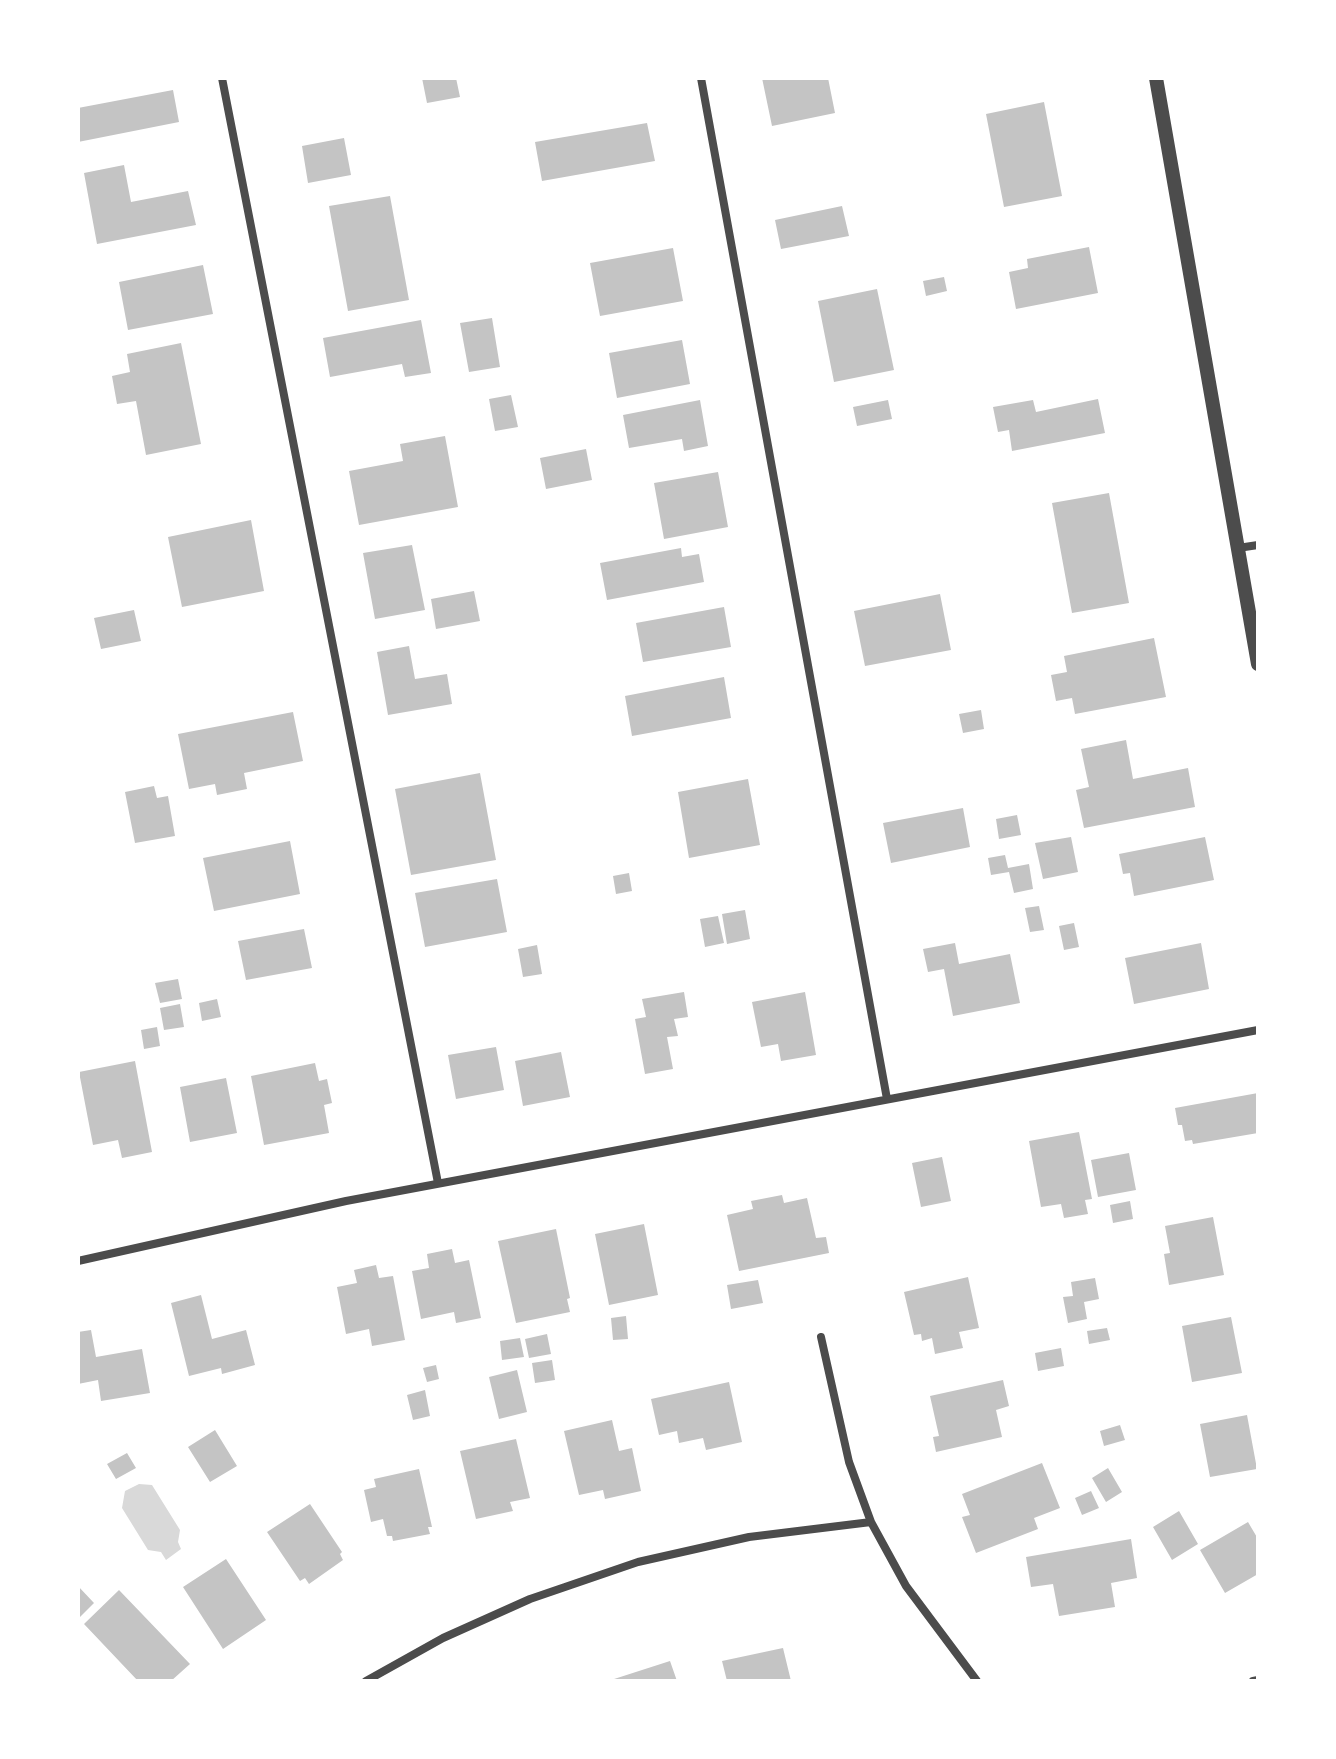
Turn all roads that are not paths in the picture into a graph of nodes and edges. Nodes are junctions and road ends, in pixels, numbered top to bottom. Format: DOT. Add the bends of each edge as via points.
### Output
graph roads {
  1 [pos="222,78"];
  2 [pos="701,78"];
  3 [pos="1156,78"];
  4 [pos="1258,545"];
  5 [pos="1238,548"];
  6 [pos="1258,664"];
  7 [pos="1258,1030"];
  8 [pos="887,1099"];
  9 [pos="438,1183"];
  10 [pos="78,1261"];
  11 [pos="821,1337"];
  12 [pos="871,1522"];
  13 [pos="366,1681"];
  14 [pos="977,1681"];
  1 -- 9 [label="street"];
  2 -- 8 [label="street"];
  3 -- 5 [label="street"];
  4 -- 5 [label="street"];
  5 -- 6 [label="street"];
  7 -- 8 [label="street"];
  8 -- 9 [label="street"];
  9 -- 10 [label="street"];
  11 -- 12 [label="street" via="849,1462"];
  12 -- 13 [label="street" via="749,1537 638,1562 530,1599 443,1638"];
  12 -- 14 [label="street" via="906,1586"];
}
